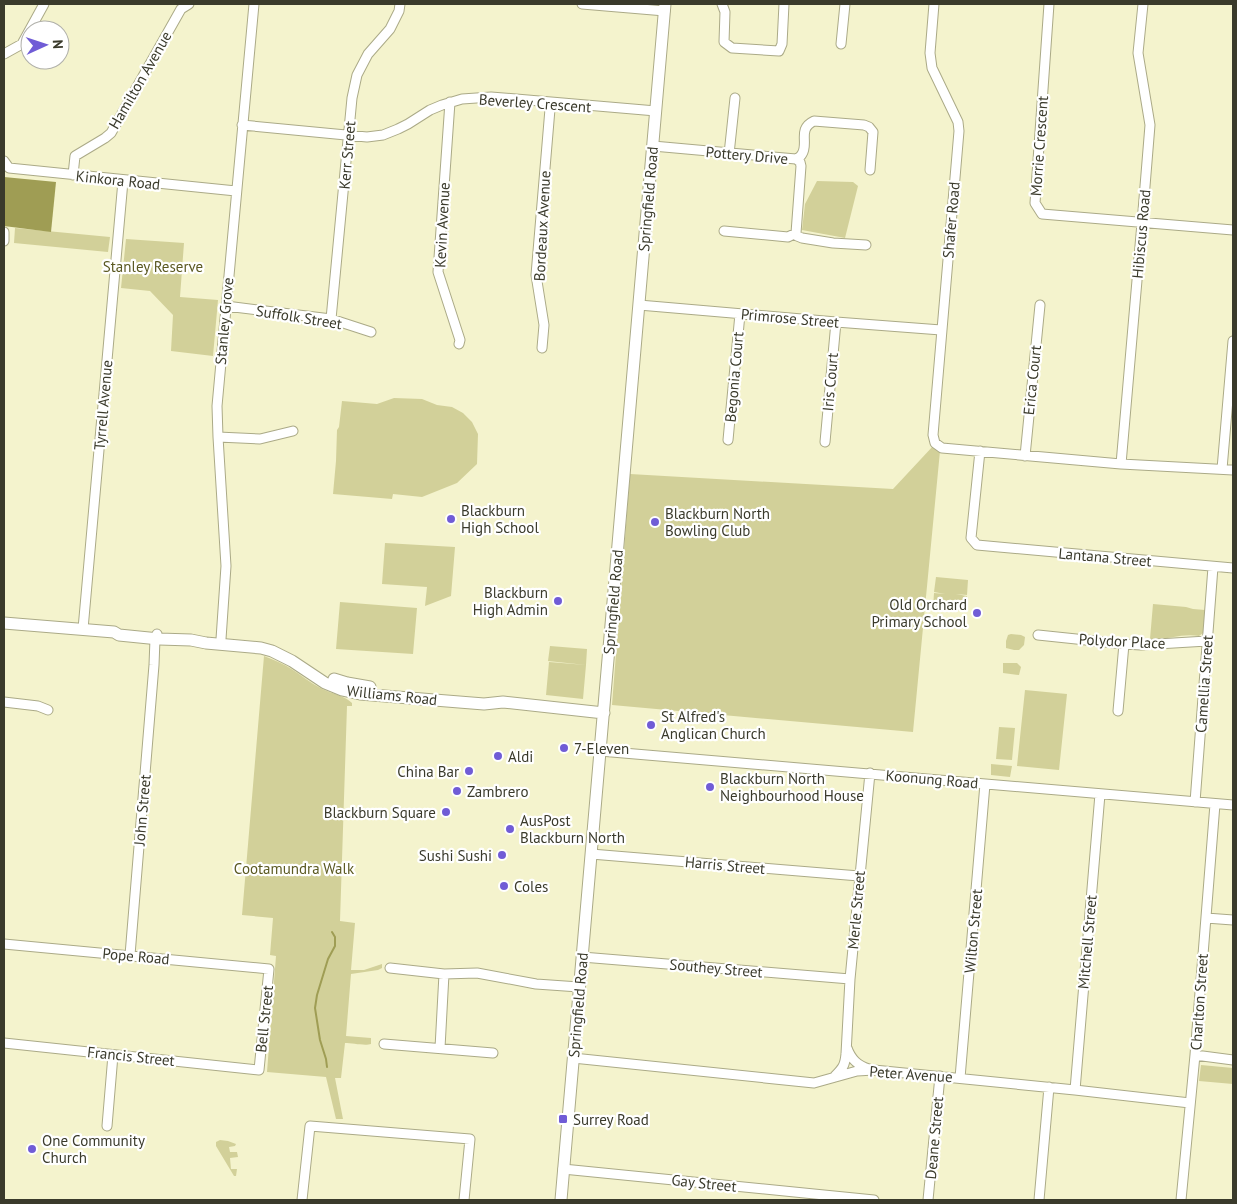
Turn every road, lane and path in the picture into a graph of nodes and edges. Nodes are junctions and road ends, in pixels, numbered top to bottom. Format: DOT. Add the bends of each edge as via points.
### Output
graph roads {
  1 [pos="44,4"];
  2 [pos="190,4"];
  3 [pos="254,4"];
  4 [pos="400,4"];
  5 [pos="582,4"];
  6 [pos="722,4"];
  7 [pos="784,4"];
  8 [pos="845,4"];
  9 [pos="934,4"];
  10 [pos="1049,4"];
  11 [pos="1143,4"];
  12 [pos="665,8"];
  13 [pos="841,44"];
  14 [pos="4,54"];
  15 [pos="735,98"];
  16 [pos="450,102"];
  17 [pos="552,102"];
  18 [pos="656,111"];
  19 [pos="242,125"];
  20 [pos="349,135"];
  21 [pos="652,146"];
  22 [pos="729,154"];
  23 [pos="796,159"];
  24 [pos="4,161"];
  25 [pos="870,170"];
  26 [pos="73,175"];
  27 [pos="123,180"];
  28 [pos="236,191"];
  29 [pos="1142,223"];
  30 [pos="1233,230"];
  31 [pos="724,231"];
  32 [pos="796,233"];
  33 [pos="866,245"];
  34 [pos="639,304"];
  35 [pos="1040,305"];
  36 [pos="226,306"];
  37 [pos="740,314"];
  38 [pos="331,319"];
  39 [pos="836,322"];
  40 [pos="941,330"];
  41 [pos="371,332"];
  42 [pos="1233,341"];
  43 [pos="459,344"];
  44 [pos="542,348"];
  45 [pos="293,431"];
  46 [pos="218,437"];
  47 [pos="728,440"];
  48 [pos="825,442"];
  49 [pos="935,443"];
  50 [pos="926,448"];
  51 [pos="980,451"];
  52 [pos="1025,456"];
  53 [pos="1121,464"];
  54 [pos="1222,469"];
  55 [pos="1233,470"];
  56 [pos="1213,567"];
  57 [pos="1233,568"];
  58 [pos="4,623"];
  59 [pos="83,629"];
  60 [pos="1038,635"];
  61 [pos="153,636"];
  62 [pos="220,641"];
  63 [pos="1207,641"];
  64 [pos="1124,644"];
  65 [pos="4,702"];
  66 [pos="48,710"];
  67 [pos="1118,711"];
  68 [pos="604,713"];
  69 [pos="600,751"];
  70 [pos="870,774"];
  71 [pos="985,784"];
  72 [pos="1100,794"];
  73 [pos="1195,802"];
  74 [pos="1215,804"];
  75 [pos="1233,805"];
  76 [pos="591,854"];
  77 [pos="859,876"];
  78 [pos="1206,918"];
  79 [pos="1233,920"];
  80 [pos="4,944"];
  81 [pos="130,955"];
  82 [pos="582,957"];
  83 [pos="390,968"];
  84 [pos="269,969"];
  85 [pos="444,974"];
  86 [pos="850,979"];
  87 [pos="580,987"];
  88 [pos="4,1043"];
  89 [pos="384,1044"];
  90 [pos="440,1048"];
  91 [pos="847,1048"];
  92 [pos="493,1053"];
  93 [pos="113,1055"];
  94 [pos="1195,1055"];
  95 [pos="573,1058"];
  96 [pos="1233,1060"];
  97 [pos="259,1070"];
  98 [pos="874,1070"];
  99 [pos="940,1076"];
  100 [pos="833,1077"];
  101 [pos="960,1078"];
  102 [pos="1049,1087"];
  103 [pos="1075,1090"];
  104 [pos="1190,1103"];
  105 [pos="107,1126"];
  106 [pos="563,1169"];
  107 [pos="302,1200"];
  108 [pos="464,1200"];
  109 [pos="561,1200"];
  110 [pos="874,1200"];
  111 [pos="928,1200"];
  112 [pos="1039,1200"];
  113 [pos="1181,1200"];
  1 -- 14 [label="street" via="22,44"];
  2 -- 26 [label="street, Hamilton Avenue" via="181,9 110,133 75,156"];
  3 -- 19 [label="street, Stanley Grove"];
  4 -- 20 [label="street, Kerr Street" via="390,29 368,54 357,75"];
  5 -- 12 [label="street"];
  6 -- 7 [label="street" via="725,12 724,42 732,48 779,51"];
  8 -- 13 [label="street"];
  9 -- 40 [label="street, Shafer Road" via="932,68 958,122 959,131"];
  10 -- 29 [label="street, Morrie Crescent" via="1035,203 1042,214"];
  11 -- 29 [label="street, Hibiscus Road" via="1138,53 1150,125"];
  12 -- 18 [label="main road, Springfield Road"];
  15 -- 22 [label="street"];
  16 -- 17 [label="street, Beverley Crescent" via="491,97"];
  16 -- 20 [label="street, Beverley Crescent" via="383,135"];
  16 -- 43 [label="street, Kevin Avenue" via="438,272"];
  17 -- 18 [label="street, Beverley Crescent"];
  17 -- 44 [label="street, Bordeaux Avenue" via="536,275 544,325"];
  18 -- 21 [label="main road, Springfield Road"];
  19 -- 20 [label="street, Beverley Crescent"];
  19 -- 28 [label="street, Stanley Grove"];
  20 -- 38 [label="street, Kerr Street"];
  21 -- 22 [label="street, Pottery Drive"];
  21 -- 34 [label="main road, Springfield Road"];
  22 -- 23 [label="street, Pottery Drive"];
  23 -- 25 [label="street" via="802,155 805,129 814,121 864,125 873,132"];
  23 -- 32 [label="street, Pottery Drive" via="801,166"];
  24 -- 26 [label="street, Kinkora Road" via="10,168"];
  26 -- 27 [label="street, Kinkora Road"];
  27 -- 28 [label="street, Kinkora Road"];
  27 -- 59 [label="street, Tyrrell Avenue"];
  28 -- 36 [label="street, Stanley Grove"];
  29 -- 30 [label="street, Morrie Crescent"];
  29 -- 53 [label="street, Hibiscus Road"];
  31 -- 32 [label="street" via="788,237"];
  32 -- 33 [label="street" via="802,238"];
  34 -- 37 [label="street, Primrose Street"];
  34 -- 68 [label="main road, Springfield Road"];
  35 -- 52 [label="street, Erica Court"];
  36 -- 38 [label="street, Suffolk Street"];
  36 -- 46 [label="street, Stanley Grove" via="217,406"];
  37 -- 39 [label="street, Primrose Street"];
  37 -- 47 [label="street, Begonia Court"];
  38 -- 41 [label="street, Suffolk Street"];
  39 -- 40 [label="street, Primrose Street"];
  39 -- 48 [label="street, Iris Court"];
  40 -- 49 [label="street, Shafer Road"];
  42 -- 54 [label="street"];
  45 -- 46 [label="street" via="260,439"];
  46 -- 62 [label="street, Stanley Grove" via="226,566"];
  49 -- 50 [label="street"];
  49 -- 51 [label="street" via="942,448"];
  51 -- 52 [label="street"];
  51 -- 56 [label="street, Lantana Street" via="971,538 977,545"];
  52 -- 53 [label="street"];
  53 -- 54 [label="street"];
  54 -- 55 [label="street"];
  56 -- 57 [label="street, Lantana Street"];
  56 -- 63 [label="street, Camellia Street"];
  58 -- 59 [label="main road, Williams Road"];
  59 -- 61 [label="main road, Williams Road" via="120,630"];
  60 -- 64 [label="street, Polydor Place"];
  61 -- 62 [label="main road, Williams Road"];
  61 -- 81 [label="street, John Street" via="154,665"];
  62 -- 68 [label="main road, Williams Road" via="292,653 315,670 337,680 366,687 484,704 503,702"];
  63 -- 64 [label="street, Polydor Place"];
  63 -- 73 [label="street, Camellia Street"];
  64 -- 67 [label="street"];
  65 -- 66 [label="street"];
  68 -- 69 [label="main road, Springfield Road"];
  69 -- 70 [label="street, Koonung Road"];
  69 -- 76 [label="main road, Springfield Road"];
  70 -- 71 [label="street, Koonung Road"];
  70 -- 77 [label="street, Merle Street"];
  71 -- 72 [label="street, Koonung Road"];
  71 -- 101 [label="street, Wilton Street"];
  72 -- 73 [label="street, Koonung Road"];
  72 -- 103 [label="street, Mitchell Street"];
  73 -- 74 [label="street, Koonung Road"];
  74 -- 75 [label="street, Koonung Road"];
  74 -- 78 [label="street, Charlton Street"];
  76 -- 77 [label="street, Harris Street"];
  76 -- 82 [label="main road, Springfield Road"];
  77 -- 86 [label="street, Merle Street"];
  78 -- 79 [label="street"];
  78 -- 94 [label="street, Charlton Street"];
  80 -- 81 [label="street, Pope Road"];
  81 -- 84 [label="street, Pope Road"];
  82 -- 86 [label="street, Southey Street"];
  82 -- 87 [label="main road, Springfield Road"];
  83 -- 85 [label="street"];
  84 -- 97 [label="street, Bell Street"];
  85 -- 87 [label="street" via="477,973 536,984"];
  85 -- 90 [label="street"];
  86 -- 91 [label="street, Merle Street"];
  87 -- 95 [label="main road, Springfield Road"];
  88 -- 93 [label="street, Francis Street"];
  89 -- 90 [label="street"];
  90 -- 92 [label="street"];
  91 -- 98 [label="street" via="858,1064"];
  91 -- 100 [label="street, Merle Street" via="842,1069"];
  93 -- 97 [label="street, Francis Street"];
  93 -- 105 [label="street"];
  94 -- 96 [label="street"];
  94 -- 104 [label="street, Charlton Street"];
  95 -- 100 [label="street, Peter Avenue" via="814,1083"];
  95 -- 106 [label="main road, Springfield Road"];
  98 -- 99 [label="street, Peter Avenue"];
  98 -- 100 [label="street, Peter Avenue"];
  99 -- 101 [label="street, Peter Avenue"];
  99 -- 111 [label="street, Deane Street"];
  101 -- 102 [label="street, Peter Avenue"];
  102 -- 103 [label="street, Peter Avenue"];
  102 -- 112 [label="street"];
  103 -- 104 [label="street, Peter Avenue"];
  104 -- 113 [label="street, Charlton Street"];
  106 -- 109 [label="main road, Springfield Road"];
  106 -- 110 [label="street, Gay Street"];
  107 -- 108 [label="street" via="310,1126 470,1139"];
}
